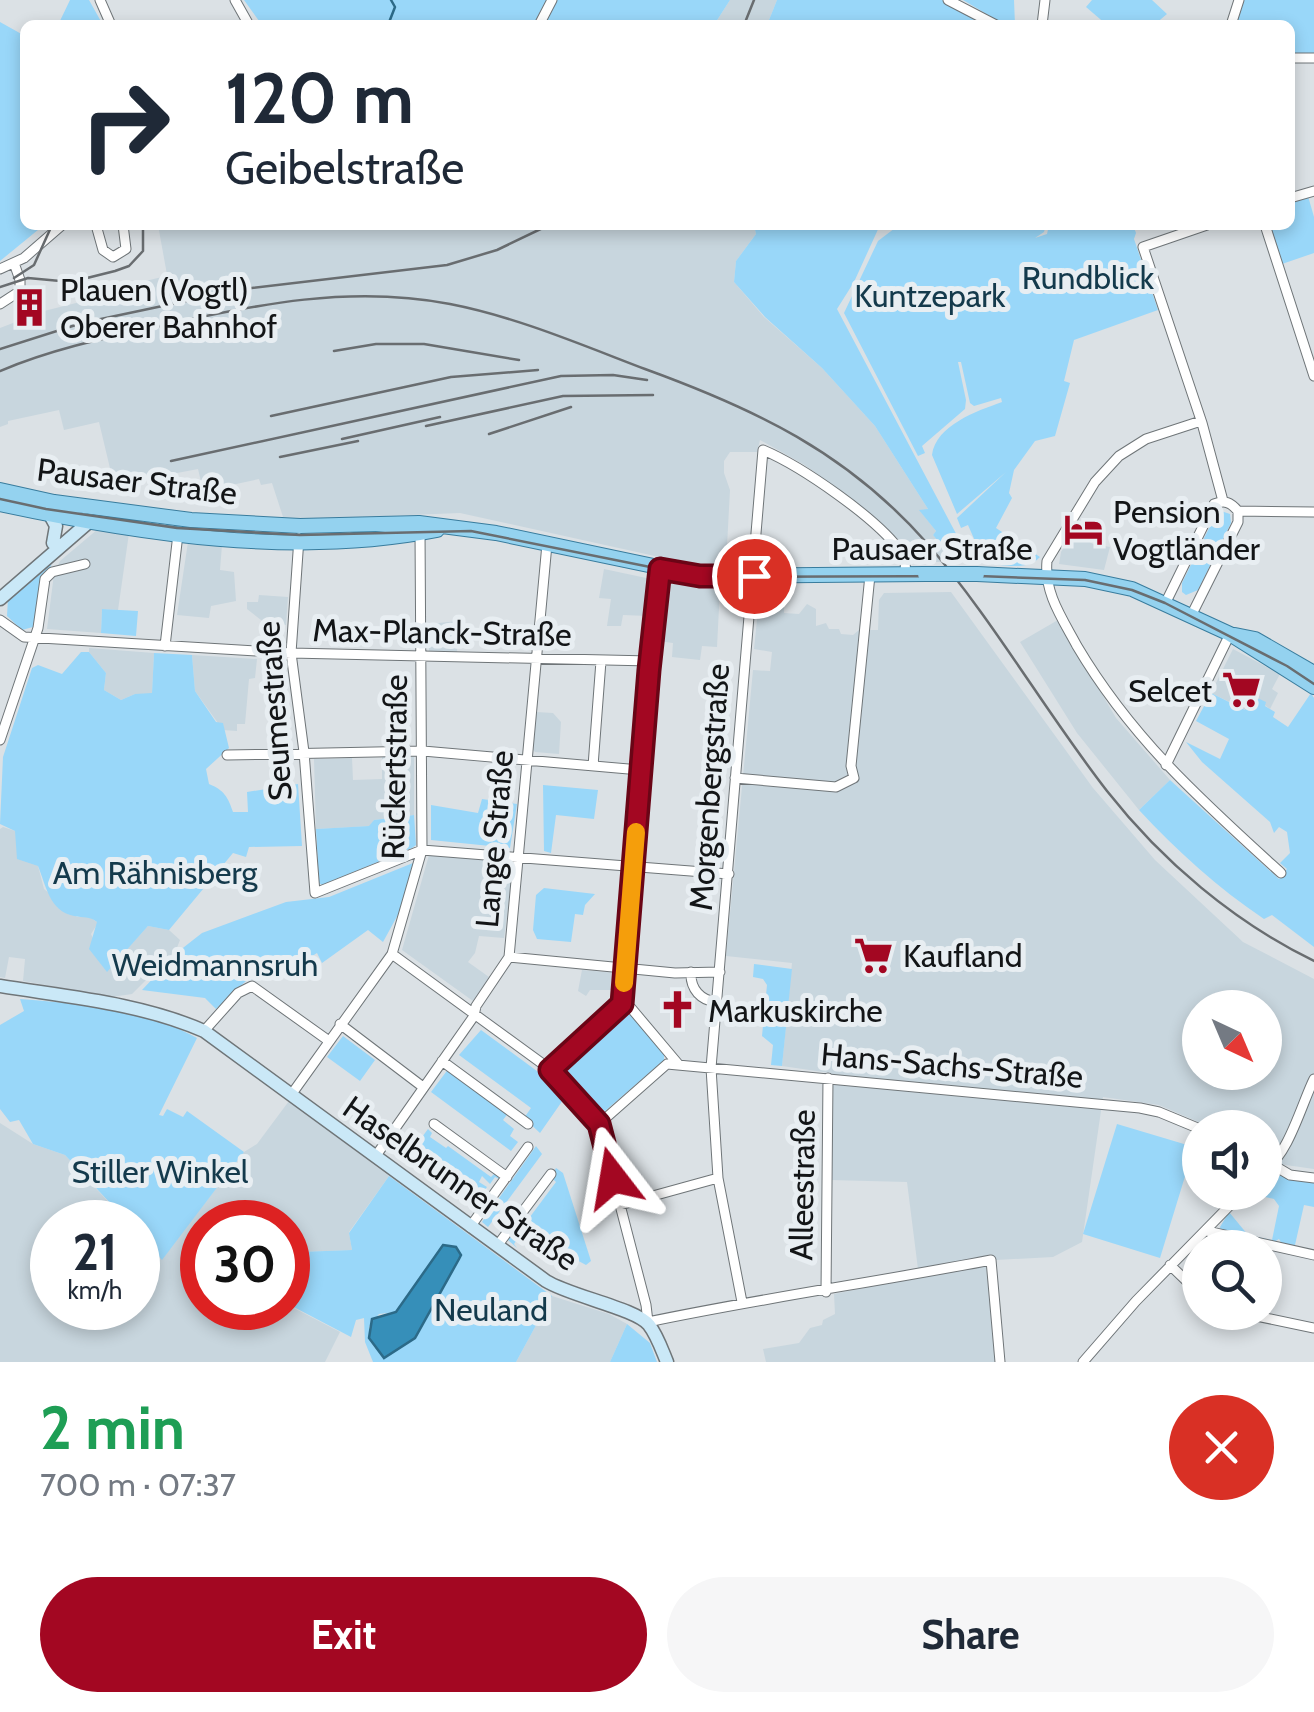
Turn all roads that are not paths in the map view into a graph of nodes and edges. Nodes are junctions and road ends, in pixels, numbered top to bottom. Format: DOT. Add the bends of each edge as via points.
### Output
graph roads {
  1 [pos="948,0"];
  2 [pos="986,20"];
  3 [pos="56,230"];
  4 [pos="97,230"];
  5 [pos="124,230"];
  6 [pos="1191,230"];
  7 [pos="1267,230"];
  8 [pos="14,263"];
  9 [pos="0,268"];
  10 [pos="0,304"];
  11 [pos="1314,376"];
  12 [pos="1201,421"];
  13 [pos="0,490"];
  14 [pos="1218,502"];
  15 [pos="0,504"];
  16 [pos="1238,511"];
  17 [pos="1314,512"];
  18 [pos="50,515"];
  19 [pos="89,516"];
  20 [pos="420,528"];
  21 [pos="300,533"];
  22 [pos="178,534"];
  23 [pos="53,543"];
  24 [pos="547,544"];
  25 [pos="85,564"];
  26 [pos="660,569"];
  27 [pos="905,574"];
  28 [pos="870,575"];
  29 [pos="754,576"];
  30 [pos="1046,576"];
  31 [pos="0,588"];
  32 [pos="0,599"];
  33 [pos="1166,602"];
  34 [pos="1192,614"];
  35 [pos="0,620"];
  36 [pos="1230,634"];
  37 [pos="34,637"];
  38 [pos="165,646"];
  39 [pos="291,654"];
  40 [pos="421,658"];
  41 [pos="534,660"];
  42 [pos="601,660"];
  43 [pos="650,661"];
  44 [pos="1314,673"];
  45 [pos="1314,687"];
  46 [pos="0,740"];
  47 [pos="423,751"];
  48 [pos="304,752"];
  49 [pos="227,755"];
  50 [pos="525,760"];
  51 [pos="1166,765"];
  52 [pos="593,766"];
  53 [pos="640,770"];
  54 [pos="735,778"];
  55 [pos="422,850"];
  56 [pos="518,858"];
  57 [pos="634,868"];
  58 [pos="1281,872"];
  59 [pos="729,874"];
  60 [pos="392,954"];
  61 [pos="508,957"];
  62 [pos="626,968"];
  63 [pos="691,972"];
  64 [pos="720,972"];
  65 [pos="0,986"];
  66 [pos="718,1002"];
  67 [pos="622,1004"];
  68 [pos="474,1016"];
  69 [pos="340,1024"];
  70 [pos="204,1032"];
  71 [pos="329,1041"];
  72 [pos="442,1061"];
  73 [pos="679,1065"];
  74 [pos="712,1068"];
  75 [pos="550,1070"];
  76 [pos="828,1078"];
  77 [pos="1314,1078"];
  78 [pos="423,1086"];
  79 [pos="291,1095"];
  80 [pos="1182,1121"];
  81 [pos="434,1124"];
  82 [pos="528,1124"];
  83 [pos="599,1124"];
  84 [pos="1282,1141"];
  85 [pos="528,1148"];
  86 [pos="374,1157"];
  87 [pos="1282,1172"];
  88 [pos="551,1174"];
  89 [pos="507,1177"];
  90 [pos="718,1178"];
  91 [pos="1314,1178"];
  92 [pos="620,1205"];
  93 [pos="1226,1210"];
  94 [pos="470,1227"];
  95 [pos="1208,1230"];
  96 [pos="497,1246"];
  97 [pos="1282,1248"];
  98 [pos="1182,1255"];
  99 [pos="1314,1255"];
  100 [pos="1170,1266"];
  101 [pos="1182,1277"];
  102 [pos="826,1292"];
  103 [pos="742,1302"];
  104 [pos="1282,1321"];
  105 [pos="648,1322"];
  106 [pos="1314,1328"];
  107 [pos="666,1362"];
  108 [pos="1000,1362"];
  109 [pos="1083,1362"];
  1 -- 2 [label="street"];
  3 -- 8 [label="street"];
  4 -- 5 [label="street" via="103,250 113,257 126,248"];
  6 -- 12 [label="street" via="1142,247"];
  7 -- 11 [label="street"];
  8 -- 9 [label="street"];
  8 -- 10 [label="street" via="20,291"];
  12 -- 14 [label="street"];
  12 -- 30 [label="street" via="1146,439 1106,469 1047,561"];
  13 -- 19 [label="main road, Pausaer Straße"];
  14 -- 16 [label="street"];
  14 -- 33 [label="street"];
  15 -- 18 [label="main road, Pausaer Straße"];
  16 -- 17 [label="street"];
  16 -- 34 [label="street"];
  18 -- 19 [label="main road, Pausaer Straße"];
  18 -- 23 [label="street"];
  19 -- 21 [label="main road, Pausaer Straße"];
  19 -- 22 [label="main road, Pausaer Straße"];
  19 -- 23 [label="street"];
  19 -- 32 [label="street"];
  20 -- 21 [label="main road, Pausaer Straße"];
  20 -- 24 [label="main road, Pausaer Straße"];
  20 -- 40 [label="street, Rückertstraße"];
  21 -- 22 [label="main road, Pausaer Straße"];
  21 -- 39 [label="street, Seumestraße"];
  22 -- 38 [label="street"];
  23 -- 31 [label="street"];
  24 -- 26 [label="main road, Pausaer Straße"];
  24 -- 41 [label="street, Lange Straße"];
  25 -- 37 [label="street" via="46,579"];
  26 -- 29 [label="main road, Pausaer Straße"];
  26 -- 43 [label="street"];
  27 -- 28 [label="main road, Pausaer Straße"];
  27 -- 29 [label="street, Morgenbergstraße" via="900,552 866,518 763,450"];
  27 -- 30 [label="main road, Pausaer Straße, bridge"];
  28 -- 29 [label="main road, Pausaer Straße"];
  28 -- 54 [label="street" via="854,778 836,787"];
  29 -- 54 [label="street, Morgenbergstraße"];
  30 -- 33 [label="main road, Pausaer Straße" via="1110,583"];
  30 -- 51 [label="street" via="1084,658 1121,715"];
  33 -- 34 [label="main road, Pausaer Straße"];
  34 -- 36 [label="main road, Pausaer Straße"];
  35 -- 37 [label="street, Max-Planck-Straße"];
  36 -- 44 [label="main road, Pausaer Straße" via="1255,639"];
  36 -- 45 [label="main road, Pausaer Straße"];
  36 -- 51 [label="street"];
  37 -- 38 [label="street, Max-Planck-Straße"];
  37 -- 46 [label="street"];
  38 -- 39 [label="street, Max-Planck-Straße"];
  39 -- 40 [label="street, Max-Planck-Straße"];
  39 -- 48 [label="street, Seumestraße"];
  40 -- 41 [label="street, Max-Planck-Straße"];
  40 -- 47 [label="street, Rückertstraße"];
  41 -- 42 [label="street, Max-Planck-Straße"];
  41 -- 50 [label="street, Lange Straße"];
  42 -- 43 [label="street, Max-Planck-Straße"];
  42 -- 52 [label="street"];
  43 -- 53 [label="street"];
  47 -- 48 [label="street"];
  47 -- 50 [label="street"];
  47 -- 55 [label="street, Rückertstraße"];
  48 -- 49 [label="street"];
  48 -- 55 [label="street, Seumestraße" via="315,893"];
  50 -- 52 [label="street"];
  50 -- 56 [label="street, Lange Straße"];
  51 -- 58 [label="street"];
  52 -- 53 [label="street"];
  53 -- 57 [label="street"];
  54 -- 59 [label="street, Morgenbergstraße"];
  55 -- 56 [label="street"];
  55 -- 60 [label="street, Rückertstraße"];
  56 -- 57 [label="street"];
  56 -- 61 [label="street, Lange Straße"];
  57 -- 59 [label="street"];
  57 -- 62 [label="street"];
  59 -- 64 [label="street, Morgenbergstraße"];
  60 -- 68 [label="street"];
  60 -- 69 [label="street, Rückertstraße"];
  61 -- 62 [label="street"];
  61 -- 68 [label="street, Lange Straße"];
  62 -- 63 [label="street"];
  62 -- 67 [label="street"];
  63 -- 64 [label="street"];
  63 -- 66 [label="street" via="698,994"];
  64 -- 66 [label="street, Morgenbergstraße"];
  65 -- 70 [label="street, Haselbrunner Straße" via="104,1003"];
  66 -- 74 [label="street, Morgenbergstraße"];
  67 -- 73 [label="street"];
  67 -- 75 [label="street"];
  68 -- 72 [label="street, Lange Straße"];
  68 -- 75 [label="street"];
  69 -- 71 [label="street, Rückertstraße"];
  69 -- 78 [label="street"];
  70 -- 71 [label="street" via="245,988 257,987"];
  70 -- 79 [label="street, Haselbrunner Straße"];
  71 -- 79 [label="street, Rückertstraße"];
  72 -- 78 [label="street, Lange Straße"];
  72 -- 82 [label="street"];
  73 -- 74 [label="street, Hans-Sachs-Straße"];
  73 -- 83 [label="street" via="667,1064"];
  74 -- 76 [label="street, Hans-Sachs-Straße"];
  74 -- 90 [label="street, Morgenbergstraße"];
  75 -- 83 [label="street"];
  76 -- 80 [label="street, Hans-Sachs-Straße" via="1140,1108"];
  76 -- 102 [label="street, Alleestraße"];
  77 -- 84 [label="street"];
  78 -- 86 [label="street, Lange Straße"];
  79 -- 86 [label="street, Haselbrunner Straße"];
  81 -- 89 [label="street"];
  83 -- 92 [label="street"];
  85 -- 89 [label="street"];
  86 -- 94 [label="street, Haselbrunner Straße"];
  87 -- 91 [label="street"];
  88 -- 96 [label="street"];
  89 -- 94 [label="street"];
  90 -- 92 [label="street"];
  90 -- 103 [label="street, Morgenbergstraße"];
  92 -- 105 [label="street"];
  93 -- 95 [label="street"];
  94 -- 96 [label="street, Haselbrunner Straße"];
  96 -- 105 [label="street, Haselbrunner Straße" via="570,1295"];
  97 -- 99 [label="street"];
  98 -- 100 [label="street"];
  100 -- 101 [label="street"];
  100 -- 109 [label="street"];
  102 -- 103 [label="street"];
  102 -- 108 [label="street" via="991,1260"];
  103 -- 105 [label="street"];
  104 -- 106 [label="street"];
  105 -- 107 [label="street"];
}
